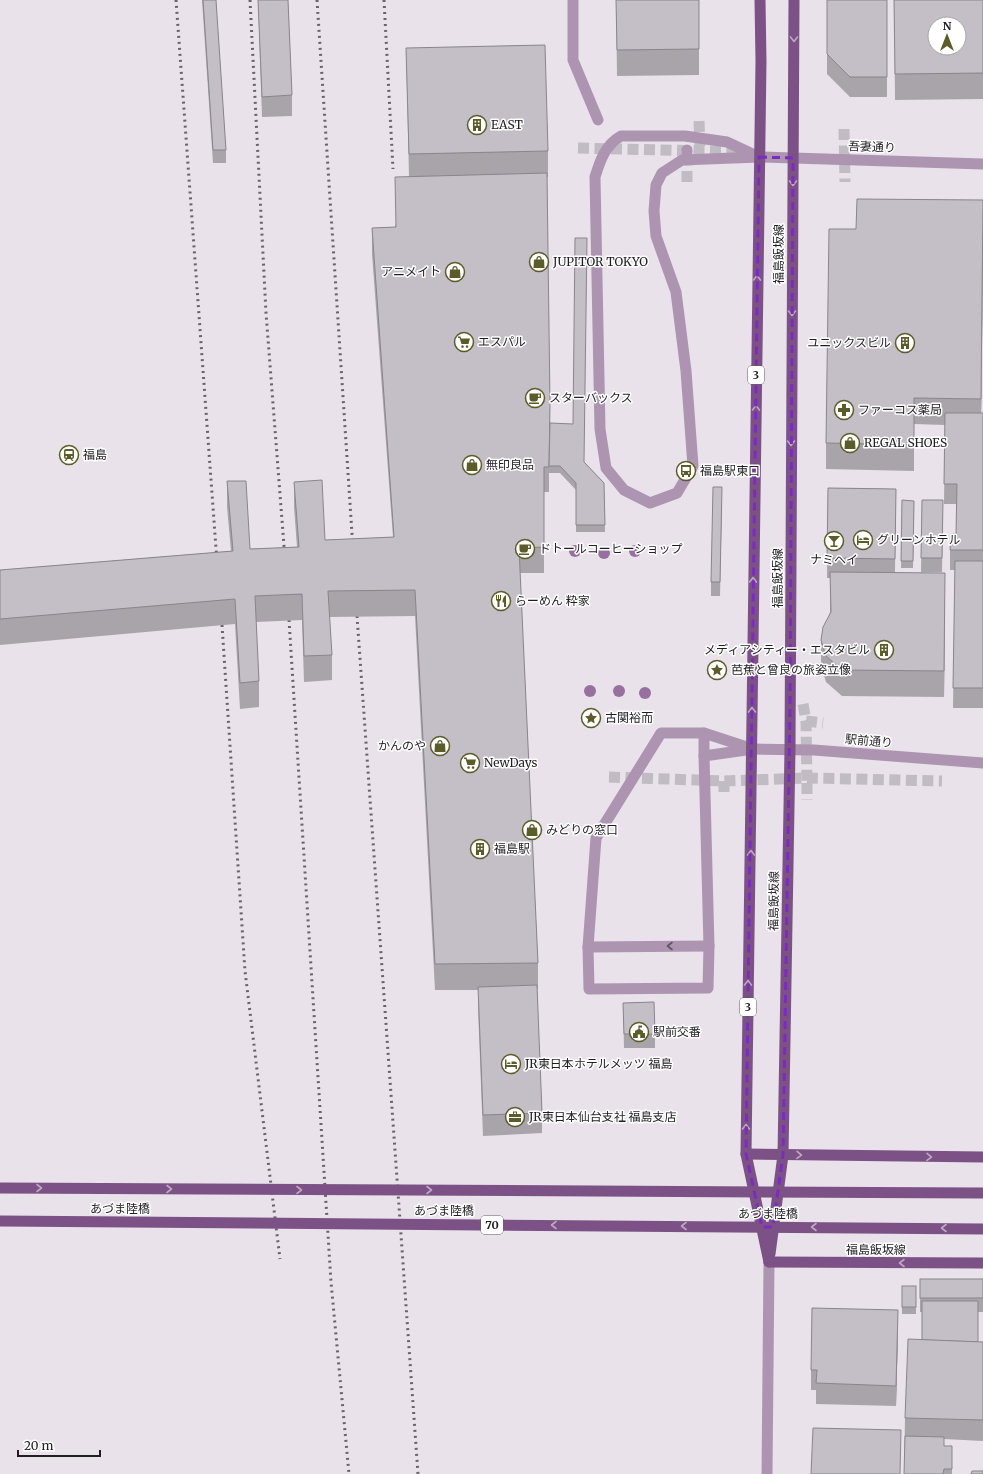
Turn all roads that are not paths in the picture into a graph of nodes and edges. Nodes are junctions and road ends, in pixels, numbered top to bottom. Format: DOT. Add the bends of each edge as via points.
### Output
graph roads {
  1 [pos="573,0"];
  2 [pos="760,0"];
  3 [pos="794,0"];
  4 [pos="598,120"];
  5 [pos="759,157"];
  6 [pos="793,158"];
  7 [pos="983,164"];
  8 [pos="704,733"];
  9 [pos="752,749"];
  10 [pos="790,749"];
  11 [pos="704,756"];
  12 [pos="983,763"];
  13 [pos="709,946"];
  14 [pos="588,947"];
  15 [pos="746,1154"];
  16 [pos="782,1155"];
  17 [pos="983,1157"];
  18 [pos="0,1188"];
  19 [pos="983,1193"];
  20 [pos="0,1221"];
  21 [pos="983,1229"];
  22 [pos="769,1262"];
  23 [pos="983,1263"];
  24 [pos="767,1474"];
  1 -- 4 [label="street" via="573,60"];
  2 -- 5 [label="main road, 福島飯坂線 / 3"];
  3 -- 6 [label="main road, 福島飯坂線, one-way"];
  5 -- 5 [label="street, 吾妻通り" via="682,160 662,173 656,185 656,236 676,292 686,371 693,466 677,493 650,503 624,490 606,468 600,429 595,210 595,178 600,161 612,141 621,136 685,136 727,142"];
  5 -- 6 [label="street, 吾妻通り"];
  9 -- 5 [label="main road, 福島飯坂線 / 3, one-way"];
  6 -- 7 [label="street, 吾妻通り"];
  6 -- 10 [label="main road, 福島飯坂線, one-way"];
  8 -- 9 [label="street"];
  8 -- 11 [label="street"];
  8 -- 14 [label="street" via="661,733 596,838"];
  9 -- 10 [label="street, 駅前通り"];
  9 -- 11 [label="street"];
  15 -- 9 [label="main road, 福島飯坂線 / 3, one-way"];
  10 -- 12 [label="street, 駅前通り"];
  10 -- 16 [label="main road, 福島飯坂線"];
  11 -- 13 [label="street"];
  13 -- 14 [label="street, one-way"];
  13 -- 14 [label="street" via="708,988 589,989"];
  15 -- 16 [label="main road"];
  15 -- 22 [label="main road, 福島飯坂線 / 3"];
  16 -- 17 [label="main road, one-way"];
  16 -- 22 [label="main road, 福島飯坂線"];
  18 -- 19 [label="main road, あづま陸橋, one-way, bridge"];
  21 -- 20 [label="main road, あづま陸橋 / 70, one-way, bridge"];
  23 -- 22 [label="main road, 福島飯坂線, one-way"];
  22 -- 24 [label="street"];
}
